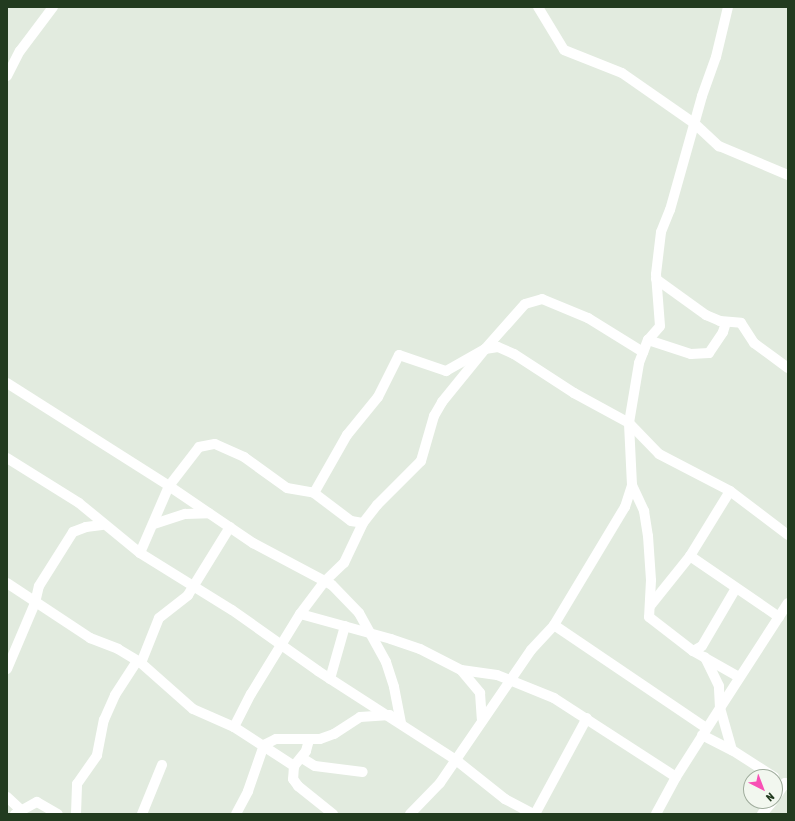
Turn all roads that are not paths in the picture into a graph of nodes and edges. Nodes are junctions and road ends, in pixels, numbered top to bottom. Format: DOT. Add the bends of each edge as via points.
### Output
graph roads {
  1 [pos="53,7"];
  2 [pos="538,7"];
  3 [pos="728,7"];
  4 [pos="7,76"];
  5 [pos="695,124"];
  6 [pos="788,175"];
  7 [pos="656,279"];
  8 [pos="726,322"];
  9 [pos="648,340"];
  10 [pos="484,349"];
  11 [pos="643,352"];
  12 [pos="788,368"];
  13 [pos="7,383"];
  14 [pos="629,424"];
  15 [pos="7,458"];
  16 [pos="169,486"];
  17 [pos="632,486"];
  18 [pos="730,491"];
  19 [pos="314,493"];
  20 [pos="210,513"];
  21 [pos="363,523"];
  22 [pos="154,524"];
  23 [pos="102,525"];
  24 [pos="230,527"];
  25 [pos="788,534"];
  26 [pos="140,553"];
  27 [pos="690,556"];
  28 [pos="324,582"];
  29 [pos="7,583"];
  30 [pos="193,588"];
  31 [pos="736,588"];
  32 [pos="35,603"];
  33 [pos="788,603"];
  34 [pos="650,606"];
  35 [pos="300,614"];
  36 [pos="779,617"];
  37 [pos="554,625"];
  38 [pos="345,626"];
  39 [pos="368,632"];
  40 [pos="282,643"];
  41 [pos="693,651"];
  42 [pos="704,656"];
  43 [pos="139,662"];
  44 [pos="7,669"];
  45 [pos="461,670"];
  46 [pos="739,677"];
  47 [pos="330,679"];
  48 [pos="512,680"];
  49 [pos="720,708"];
  50 [pos="390,715"];
  51 [pos="587,718"];
  52 [pos="482,719"];
  53 [pos="401,723"];
  54 [pos="234,727"];
  55 [pos="704,732"];
  56 [pos="308,740"];
  57 [pos="264,745"];
  58 [pos="732,750"];
  59 [pos="302,758"];
  60 [pos="456,760"];
  61 [pos="162,765"];
  62 [pos="294,766"];
  63 [pos="762,769"];
  64 [pos="363,772"];
  65 [pos="676,777"];
  66 [pos="7,797"];
  67 [pos="664,801"];
  68 [pos="17,812"];
  69 [pos="528,813"];
  70 [pos="58,814"];
  71 [pos="76,814"];
  72 [pos="142,814"];
  73 [pos="236,814"];
  74 [pos="333,814"];
  75 [pos="410,814"];
  76 [pos="656,814"];
  77 [pos="666,814"];
  1 -- 4 [label="street" via="20,51"];
  2 -- 5 [label="street" via="564,50 622,74"];
  3 -- 5 [label="street" via="716,57"];
  5 -- 6 [label="street" via="719,146"];
  5 -- 7 [label="street" via="661,232"];
  7 -- 8 [label="street" via="706,315"];
  7 -- 9 [label="street" via="660,326"];
  8 -- 9 [label="street" via="723,332 709,353 691,354"];
  8 -- 12 [label="street" via="741,323 754,343"];
  9 -- 11 [label="street"];
  10 -- 11 [label="street" via="525,304 542,299 588,318"];
  10 -- 14 [label="street" via="498,347 514,354 574,393"];
  10 -- 19 [label="street" via="446,371 399,355 378,397 347,435"];
  10 -- 21 [label="street" via="434,416 421,461 377,504"];
  11 -- 14 [label="street"];
  13 -- 16 [label="street"];
  14 -- 17 [label="street"];
  14 -- 18 [label="street" via="659,454"];
  15 -- 23 [label="street" via="79,503"];
  16 -- 19 [label="street" via="198,447 215,444 244,457 287,488"];
  16 -- 20 [label="street"];
  16 -- 22 [label="street"];
  17 -- 34 [label="street" via="644,511 648,536"];
  17 -- 37 [label="street" via="614,528"];
  18 -- 25 [label="street"];
  18 -- 27 [label="street"];
  19 -- 21 [label="street" via="351,521"];
  20 -- 22 [label="street" via="185,514"];
  20 -- 24 [label="street"];
  21 -- 28 [label="street" via="344,563"];
  22 -- 26 [label="street"];
  23 -- 26 [label="street"];
  23 -- 32 [label="street" via="86,526 73,532 39,586"];
  24 -- 28 [label="street" via="253,543"];
  24 -- 30 [label="street"];
  26 -- 30 [label="street"];
  27 -- 31 [label="street"];
  27 -- 34 [label="street"];
  28 -- 35 [label="street"];
  28 -- 39 [label="street" via="347,598 359,613"];
  29 -- 32 [label="street"];
  30 -- 40 [label="street"];
  30 -- 43 [label="street" via="159,618"];
  31 -- 36 [label="street"];
  31 -- 41 [label="street" via="702,646"];
  32 -- 43 [label="street" via="90,638 118,649"];
  32 -- 44 [label="street"];
  33 -- 36 [label="street"];
  34 -- 41 [label="street" via="649,617"];
  35 -- 38 [label="street"];
  35 -- 40 [label="street"];
  36 -- 46 [label="street"];
  37 -- 48 [label="street" via="531,650"];
  37 -- 55 [label="street"];
  38 -- 39 [label="street"];
  38 -- 47 [label="street"];
  39 -- 45 [label="street" via="420,649"];
  39 -- 53 [label="street" via="386,662"];
  40 -- 47 [label="street"];
  40 -- 54 [label="street"];
  41 -- 42 [label="street"];
  42 -- 46 [label="street"];
  42 -- 49 [label="street" via="719,686"];
  43 -- 54 [label="street" via="194,709"];
  43 -- 71 [label="street" via="115,695 104,720 98,755 77,784"];
  45 -- 48 [label="street" via="497,675"];
  45 -- 52 [label="street" via="480,693"];
  46 -- 49 [label="street"];
  47 -- 50 [label="street"];
  48 -- 51 [label="street" via="554,698"];
  48 -- 52 [label="street"];
  49 -- 55 [label="street"];
  49 -- 58 [label="street"];
  50 -- 53 [label="street"];
  50 -- 56 [label="street" via="360,717 334,734"];
  51 -- 65 [label="street"];
  51 -- 69 [label="street"];
  52 -- 60 [label="street" via="468,745"];
  53 -- 60 [label="street"];
  54 -- 57 [label="street"];
  55 -- 58 [label="street"];
  55 -- 65 [label="street"];
  56 -- 57 [label="street" via="276,739"];
  56 -- 59 [label="street"];
  57 -- 62 [label="street"];
  57 -- 73 [label="street" via="248,791"];
  58 -- 63 [label="street"];
  59 -- 62 [label="street"];
  59 -- 64 [label="street" via="315,766"];
  60 -- 69 [label="street" via="505,799"];
  60 -- 75 [label="street" via="431,795"];
  61 -- 72 [label="street"];
  62 -- 74 [label="street" via="293,779 298,786"];
  65 -- 67 [label="street"];
  66 -- 68 [label="street"];
  67 -- 76 [label="street"];
  67 -- 77 [label="street"];
  68 -- 70 [label="street" via="37,802"];
}
